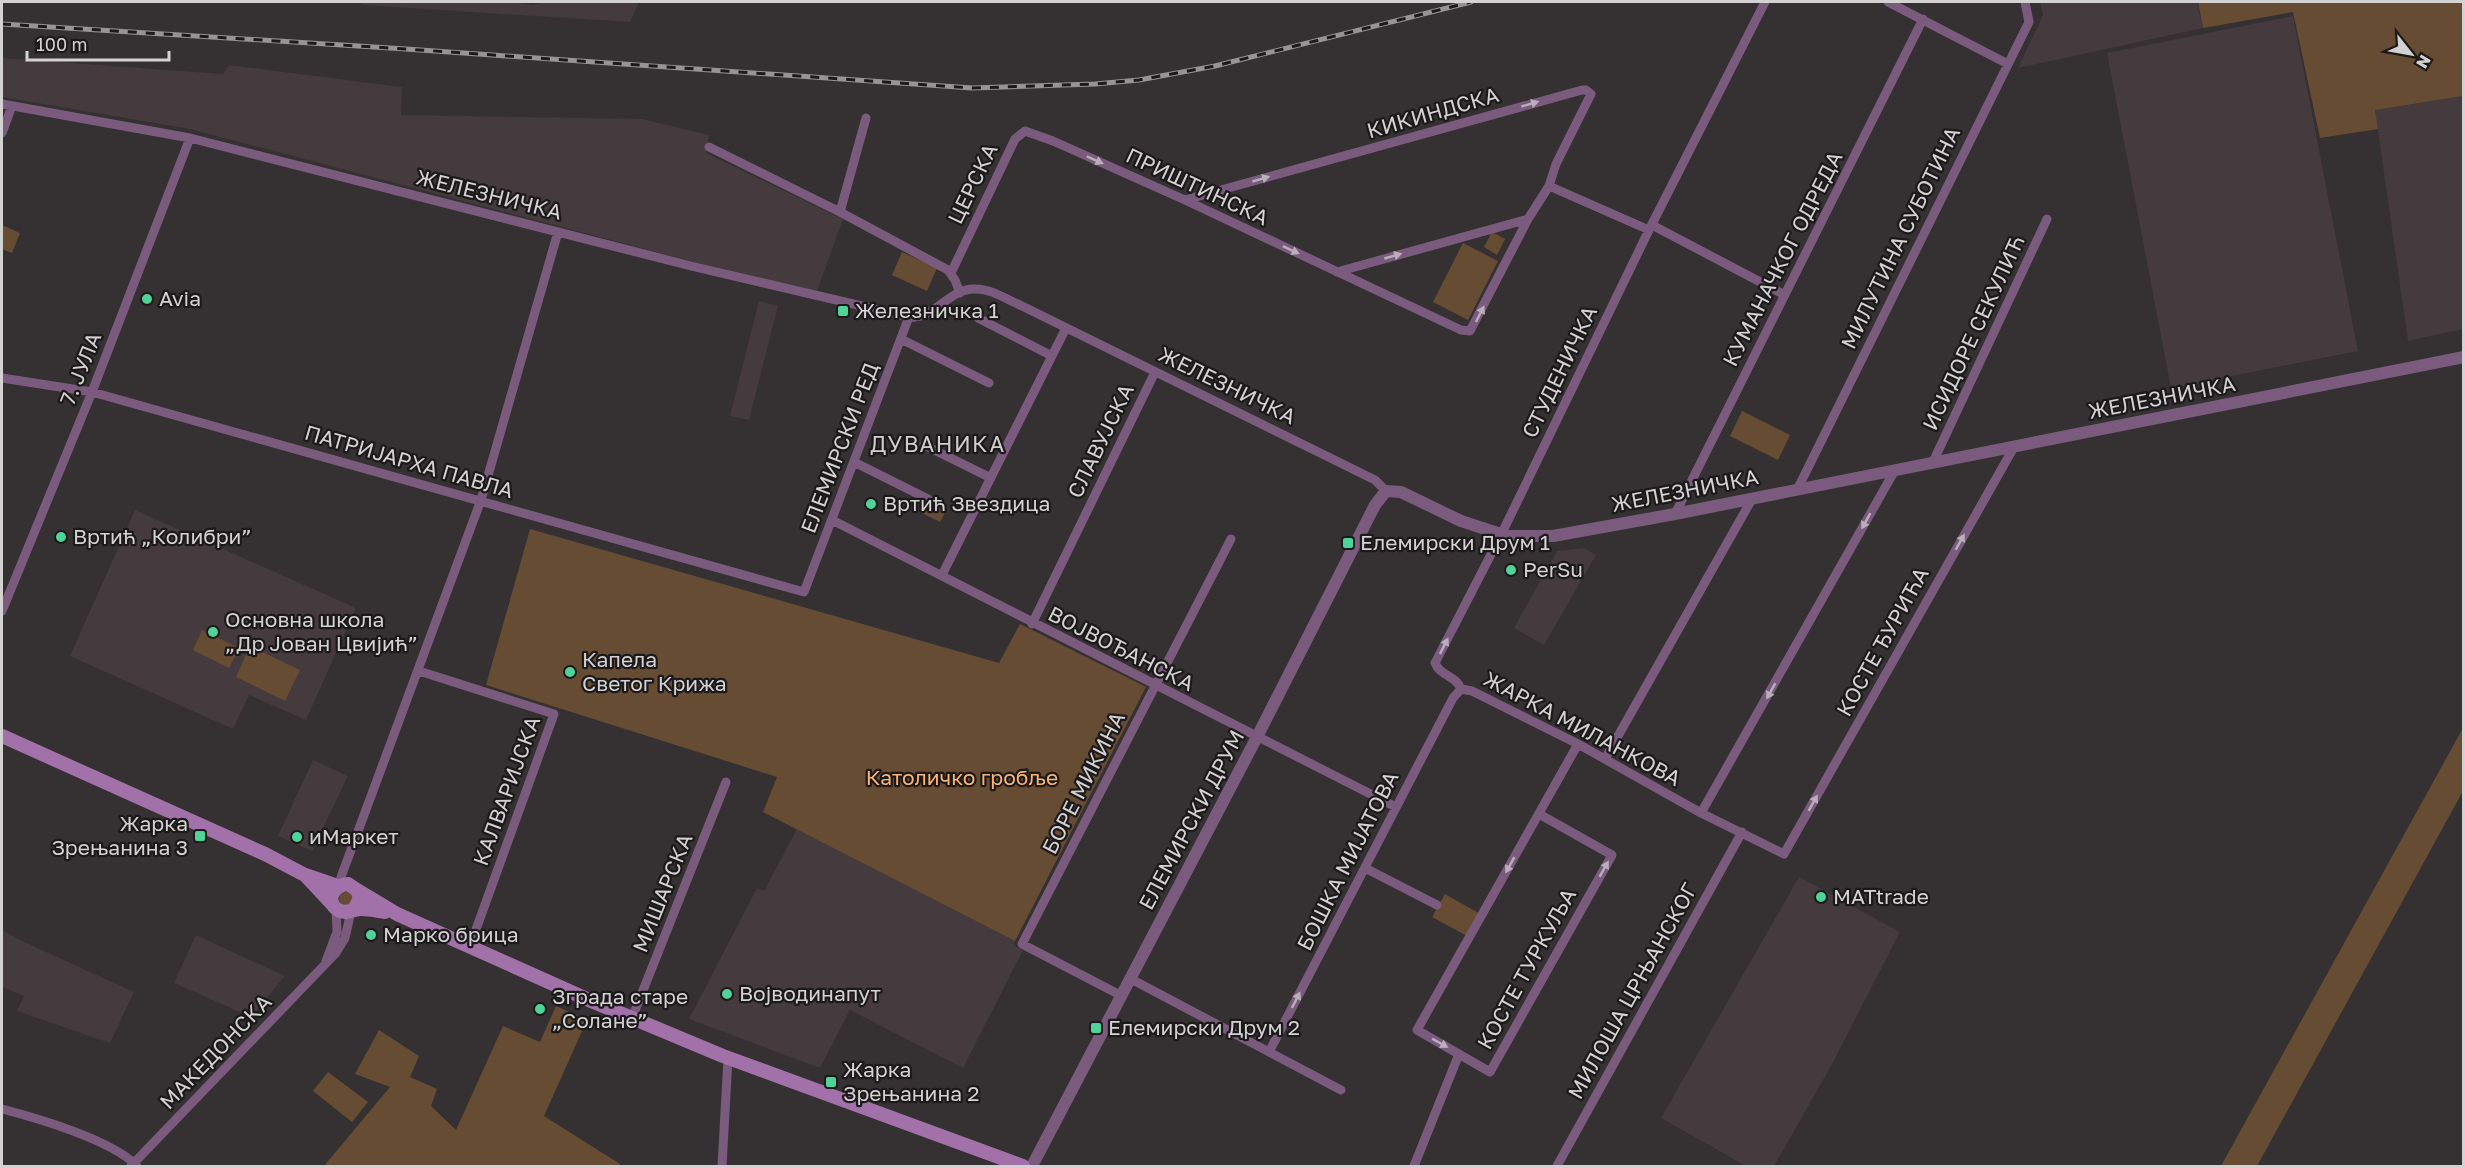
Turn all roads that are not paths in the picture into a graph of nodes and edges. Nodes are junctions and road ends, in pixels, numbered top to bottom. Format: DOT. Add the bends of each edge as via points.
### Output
graph roads {
  1 [pos="1765,2"];
  2 [pos="1888,2"];
  3 [pos="2025,2"];
  4 [pos="1923,20"];
  5 [pos="2008,64"];
  6 [pos="2,104"];
  7 [pos="12,106"];
  8 [pos="866,118"];
  9 [pos="2,133"];
  10 [pos="1042,136"];
  11 [pos="190,138"];
  12 [pos="709,147"];
  13 [pos="1549,186"];
  14 [pos="1185,200"];
  15 [pos="840,212"];
  16 [pos="1528,219"];
  17 [pos="2047,219"];
  18 [pos="1650,228"];
  19 [pos="558,232"];
  20 [pos="1337,272"];
  21 [pos="951,273"];
  22 [pos="960,293"];
  23 [pos="1785,295"];
  24 [pos="909,317"];
  25 [pos="978,318"];
  26 [pos="1066,328"];
  27 [pos="901,339"];
  28 [pos="1052,356"];
  29 [pos="2463,357"];
  30 [pos="1155,372"];
  31 [pos="2,378"];
  32 [pos="989,383"];
  33 [pos="92,392"];
  34 [pos="924,445"];
  35 [pos="2014,447"];
  36 [pos="854,462"];
  37 [pos="1934,462"];
  38 [pos="1895,470"];
  39 [pos="991,478"];
  40 [pos="1797,490"];
  41 [pos="1386,491"];
  42 [pos="928,499"];
  43 [pos="1752,499"];
  44 [pos="482,500"];
  45 [pos="1675,514"];
  46 [pos="832,520"];
  47 [pos="1501,535"];
  48 [pos="1231,539"];
  49 [pos="942,575"];
  50 [pos="804,592"];
  51 [pos="2,611"];
  52 [pos="1032,624"];
  53 [pos="419,671"];
  54 [pos="1155,686"];
  55 [pos="1461,689"];
  56 [pos="2,736"];
  57 [pos="1257,737"];
  58 [pos="1578,744"];
  59 [pos="1605,759"];
  60 [pos="726,782"];
  61 [pos="1396,807"];
  62 [pos="1701,813"];
  63 [pos="1539,814"];
  64 [pos="1742,832"];
  65 [pos="1784,854"];
  66 [pos="1365,868"];
  67 [pos="303,874"];
  68 [pos="347,887"];
  69 [pos="1437,905"];
  70 [pos="334,906"];
  71 [pos="353,911"];
  72 [pos="397,914"];
  73 [pos="470,946"];
  74 [pos="326,961"];
  75 [pos="1131,979"];
  76 [pos="1122,996"];
  77 [pos="632,1018"];
  78 [pos="1269,1052"];
  79 [pos="1459,1054"];
  80 [pos="728,1058"];
  81 [pos="1341,1090"];
  82 [pos="2,1109"];
  83 [pos="134,1166"];
  84 [pos="722,1167"];
  85 [pos="1023,1167"];
  86 [pos="1032,1167"];
  87 [pos="1414,1167"];
  88 [pos="1557,1167"];
  1 -- 18 [label="street, СТУДЕНИЧКА"];
  2 -- 4 [label="street"];
  3 -- 5 [label="street, МИЛУТИНА СУБОТИНА" via="2029,22"];
  4 -- 5 [label="street"];
  4 -- 23 [label="street, КУМАНАЧКОГ ОДРЕДА"];
  5 -- 40 [label="street, МИЛУТИНА СУБОТИНА"];
  6 -- 7 [label="street, ЖЕЛЕЗНИЧКА"];
  7 -- 9 [label="street"];
  7 -- 11 [label="street, ЖЕЛЕЗНИЧКА"];
  8 -- 15 [label="street"];
  10 -- 14 [label="street, ПРИШТИНСКА, one-way"];
  10 -- 21 [label="street, ЦЕРСКА" via="1025,131 1015,139"];
  11 -- 19 [label="street, ЖЕЛЕЗНИЧКА"];
  11 -- 33 [label="street, 7. ЈУЛА"];
  12 -- 15 [label="street"];
  14 -- 13 [label="street, КИКИНДСКА, one-way" via="1586,90 1591,97 1567,140"];
  13 -- 16 [label="street, ПРИШТИНСКА"];
  13 -- 18 [label="street"];
  14 -- 20 [label="street, ПРИШТИНСКА, one-way"];
  15 -- 21 [label="street"];
  20 -- 16 [label="street, one-way"];
  20 -- 16 [label="street, ПРИШТИНСКА, one-way" via="1470,331"];
  17 -- 37 [label="street, ИСИДОРЕ СЕКУЛИЋ"];
  18 -- 23 [label="street"];
  18 -- 47 [label="street, СТУДЕНИЧКА"];
  19 -- 24 [label="street, ЖЕЛЕЗНИЧКА"];
  19 -- 44 [label="street"];
  21 -- 22 [label="street"];
  22 -- 24 [label="street, ЖЕЛЕЗНИЧКА" via="925,315"];
  22 -- 26 [label="street, ЖЕЛЕЗНИЧКА" via="975,288 990,292"];
  23 -- 45 [label="street, КУМАНАЧКОГ ОДРЕДА"];
  24 -- 27 [label="street, ЕЛЕМИРСКИ РЕД"];
  25 -- 28 [label="street"];
  26 -- 28 [label="street"];
  26 -- 30 [label="street, ЖЕЛЕЗНИЧКА"];
  27 -- 32 [label="street"];
  27 -- 36 [label="street, ЕЛЕМИРСКИ РЕД"];
  28 -- 39 [label="street"];
  29 -- 35 [label="street, ЖЕЛЕЗНИЧКА"];
  30 -- 41 [label="street, ЖЕЛЕЗНИЧКА" via="1375,480"];
  30 -- 52 [label="street, СЛАВУЈСКА"];
  31 -- 33 [label="street, ПАТРИЈАРХА ПАВЛА"];
  33 -- 44 [label="street, ПАТРИЈАРХА ПАВЛА"];
  33 -- 51 [label="street, 7. ЈУЛА"];
  34 -- 39 [label="street"];
  35 -- 37 [label="street, ЖЕЛЕЗНИЧКА"];
  65 -- 35 [label="street, КОСТЕ ЂУРИЋА, one-way"];
  36 -- 42 [label="street"];
  36 -- 46 [label="street, ЕЛЕМИРСКИ РЕД"];
  37 -- 38 [label="street, ЖЕЛЕЗНИЧКА"];
  38 -- 40 [label="street, ЖЕЛЕЗНИЧКА"];
  38 -- 62 [label="street, one-way"];
  39 -- 49 [label="street"];
  40 -- 43 [label="street, ЖЕЛЕЗНИЧКА"];
  41 -- 47 [label="street, ЖЕЛЕЗНИЧКА" via="1401,492"];
  41 -- 57 [label="street, ЕЛЕМИРСКИ ДРУМ" via="1375,505"];
  43 -- 45 [label="street, ЖЕЛЕЗНИЧКА"];
  43 -- 59 [label="street"];
  44 -- 50 [label="street, ПАТРИЈАРХА ПАВЛА"];
  44 -- 53 [label="street"];
  45 -- 47 [label="street, ЖЕЛЕЗНИЧКА" via="1554,536"];
  46 -- 49 [label="street, ВОЈВОЂАНСКА"];
  46 -- 50 [label="street, ЕЛЕМИРСКИ РЕД"];
  55 -- 47 [label="street, ЖАРКА МИЛАНКОВА, one-way" via="1435,663"];
  48 -- 54 [label="street, БОРЕ МИКИНА"];
  49 -- 52 [label="street, ВОЈВОЂАНСКА"];
  52 -- 54 [label="street, ВОЈВОЂАНСКА"];
  53 -- 68 [label="street" via="350,856"];
  53 -- 73 [label="street, КАЛВАРИЈСКА" via="554,714"];
  54 -- 57 [label="street, ВОЈВОЂАНСКА"];
  54 -- 76 [label="street, БОРЕ МИКИНА" via="1022,944"];
  55 -- 58 [label="street, ЖАРКА МИЛАНКОВА"];
  55 -- 61 [label="street, БОШКА МИЈАТОВА"];
  56 -- 67 [label="main road"];
  57 -- 61 [label="street, ВОЈВОЂАНСКА"];
  57 -- 75 [label="street, ЕЛЕМИРСКИ ДРУМ"];
  58 -- 59 [label="street, ЖАРКА МИЛАНКОВА"];
  58 -- 63 [label="street, КОСТЕ ТУРКУЉА"];
  59 -- 62 [label="street, ЖАРКА МИЛАНКОВА"];
  60 -- 77 [label="street, МИШАРСКА"];
  61 -- 66 [label="street, БОШКА МИЈАТОВА"];
  62 -- 64 [label="street, ЖАРКА МИЛАНКОВА"];
  63 -- 79 [label="street, КОСТЕ ТУРКУЉА, one-way" via="1417,1030"];
  79 -- 63 [label="street, КОСТЕ ТУРКУЉА, one-way" via="1490,1072 1612,855"];
  64 -- 65 [label="street, ЖАРКА МИЛАНКОВА"];
  64 -- 88 [label="street, МИЛОША ЦРЊАНСКОГ"];
  66 -- 69 [label="street"];
  78 -- 66 [label="street, БОШКА МИЈАТОВА, one-way"];
  67 -- 68 [label="main road"];
  67 -- 70 [label="main road"];
  68 -- 70 [label="main road" via="333,892"];
  68 -- 71 [label="main road" via="360,898"];
  68 -- 72 [label="main road"];
  70 -- 71 [label="main road" via="343,912"];
  70 -- 74 [label="street, МАКЕДОНСКА" via="338,928"];
  71 -- 72 [label="main road"];
  71 -- 74 [label="street, МАКЕДОНСКА" via="342,944"];
  72 -- 73 [label="main road"];
  73 -- 77 [label="main road"];
  74 -- 83 [label="street, МАКЕДОНСКА"];
  75 -- 76 [label="street, ЕЛЕМИРСКИ ДРУМ"];
  75 -- 78 [label="street"];
  76 -- 86 [label="street, ЕЛЕМИРСКИ ДРУМ"];
  77 -- 80 [label="main road"];
  78 -- 81 [label="street"];
  79 -- 87 [label="street"];
  80 -- 84 [label="street"];
  80 -- 85 [label="main road"];
  82 -- 83 [label="street" via="88,1138 112,1149"];
}
